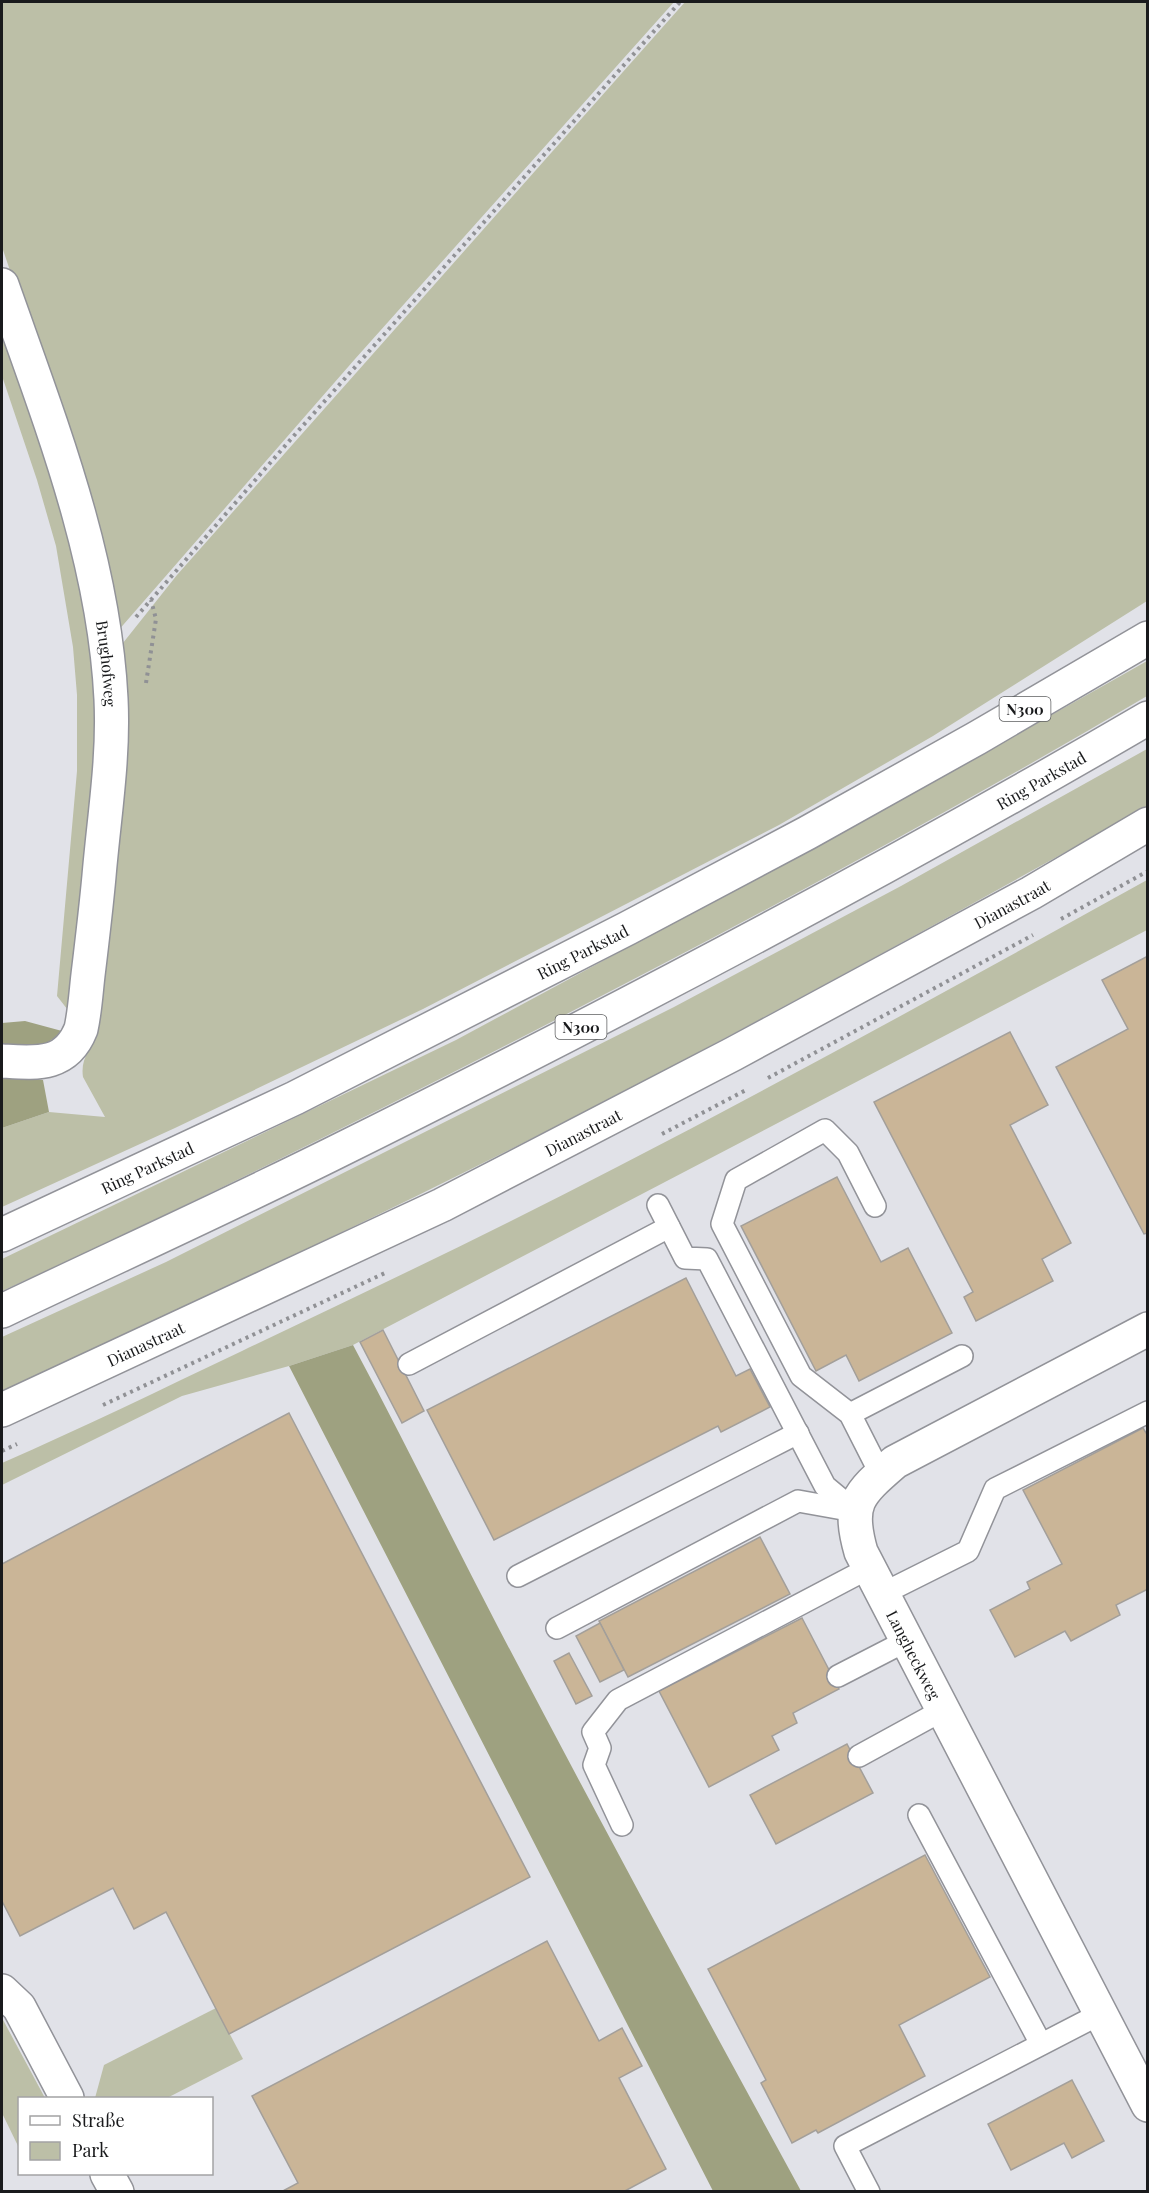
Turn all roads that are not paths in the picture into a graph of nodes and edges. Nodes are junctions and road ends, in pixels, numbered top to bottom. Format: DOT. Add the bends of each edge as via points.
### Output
graph roads {
  1 [pos="2,285"];
  2 [pos="1148,638"];
  3 [pos="1148,718"];
  4 [pos="1148,824"];
  5 [pos="2,1061"];
  6 [pos="658,1205"];
  7 [pos="875,1206"];
  8 [pos="669,1227"];
  9 [pos="2,1235"];
  10 [pos="2,1311"];
  11 [pos="1148,1329"];
  12 [pos="962,1356"];
  13 [pos="409,1364"];
  14 [pos="2,1410"];
  15 [pos="1148,1412"];
  16 [pos="850,1414"];
  17 [pos="798,1433"];
  18 [pos="880,1474"];
  19 [pos="855,1511"];
  20 [pos="518,1575"];
  21 [pos="875,1581"];
  22 [pos="557,1628"];
  23 [pos="906,1641"];
  24 [pos="838,1676"];
  25 [pos="943,1710"];
  26 [pos="859,1756"];
  27 [pos="919,1815"];
  28 [pos="622,1825"];
  29 [pos="2,1991"];
  30 [pos="1100,2014"];
  31 [pos="1041,2044"];
  32 [pos="66,2097"];
  33 [pos="1148,2105"];
  34 [pos="108,2175"];
  35 [pos="117,2192"];
  36 [pos="869,2192"];
  1 -- 5 [label="main road, Brughofweg" via="77,507 100,606 110,691 110,754 82,1024 76,1041 53,1060"];
  2 -- 9 [label="main road, Ring Parkstad / N300" via="807,833 617,933 295,1098"];
  3 -- 10 [label="main road, Ring Parkstad / N300" via="658,988 328,1156"];
  4 -- 14 [label="main road, Dianastraat" via="1031,893 734,1054 442,1205"];
  6 -- 8 [label="lane"];
  7 -- 16 [label="lane" via="848,1153 825,1130 735,1180 722,1224 801,1376"];
  8 -- 13 [label="lane"];
  8 -- 17 [label="lane" via="685,1258 707,1259"];
  11 -- 18 [label="main road" via="914,1451"];
  12 -- 16 [label="lane"];
  15 -- 21 [label="lane" via="995,1489 968,1551"];
  16 -- 18 [label="lane"];
  17 -- 19 [label="lane" via="825,1486"];
  17 -- 20 [label="lane"];
  18 -- 19 [label="main road"];
  19 -- 21 [label="main road, Langheckweg" via="854,1527 861,1552"];
  19 -- 22 [label="lane" via="798,1502"];
  21 -- 23 [label="main road, Langheckweg"];
  21 -- 28 [label="lane" via="618,1700 593,1732 600,1748 594,1766"];
  23 -- 24 [label="lane"];
  23 -- 25 [label="main road, Langheckweg"];
  25 -- 26 [label="lane"];
  25 -- 30 [label="main road, Langheckweg"];
  27 -- 31 [label="lane"];
  29 -- 32 [label="main road" via="19,2007"];
  30 -- 31 [label="lane"];
  30 -- 33 [label="main road, Langheckweg"];
  31 -- 36 [label="lane" via="845,2146"];
  34 -- 35 [label="main road"];
}
